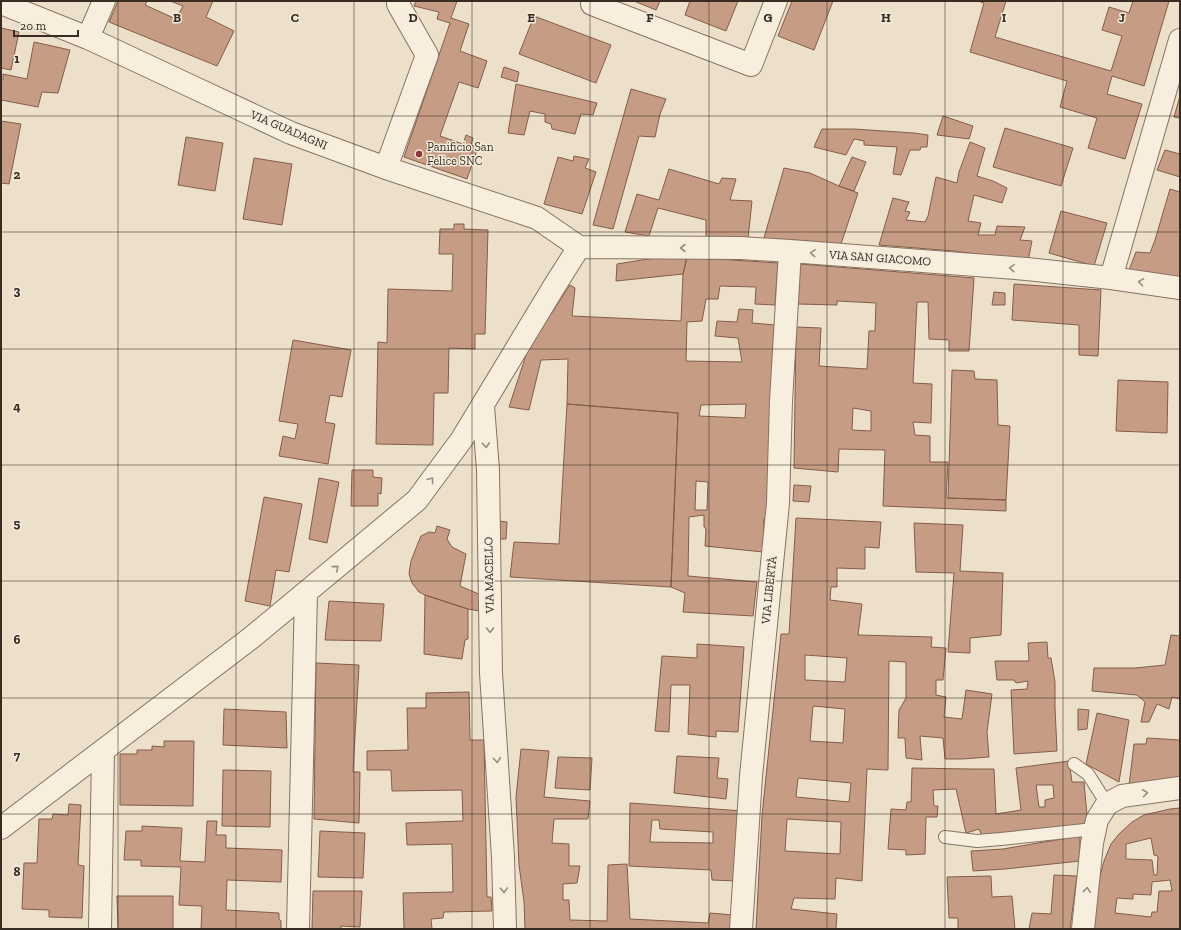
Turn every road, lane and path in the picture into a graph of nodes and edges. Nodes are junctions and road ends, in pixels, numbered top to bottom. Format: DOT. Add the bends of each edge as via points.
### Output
graph roads {
  1 [pos="104,1"];
  2 [pos="399,1"];
  3 [pos="593,1"];
  4 [pos="776,1"];
  5 [pos="1,3"];
  6 [pos="88,38"];
  7 [pos="1180,40"];
  8 [pos="386,168"];
  9 [pos="579,247"];
  10 [pos="790,251"];
  11 [pos="1111,278"];
  12 [pos="1180,288"];
  13 [pos="483,406"];
  14 [pos="306,593"];
  15 [pos="103,750"];
  16 [pos="1074,764"];
  17 [pos="1180,788"];
  18 [pos="1107,804"];
  19 [pos="1,828"];
  20 [pos="1094,829"];
  21 [pos="945,837"];
  22 [pos="100,929"];
  23 [pos="298,929"];
  24 [pos="505,929"];
  25 [pos="741,929"];
  26 [pos="1083,929"];
  1 -- 6 [label="street"];
  2 -- 8 [label="street" via="398,4 427,55"];
  3 -- 4 [label="street" via="592,4 752,65"];
  5 -- 6 [label="street, VIA GUADAGNI"];
  6 -- 8 [label="street, VIA GUADAGNI" via="291,133"];
  7 -- 11 [label="street"];
  8 -- 9 [label="street, VIA GUADAGNI" via="537,218"];
  10 -- 9 [label="street, VIA SAN GIACOMO, one-way" via="741,248"];
  9 -- 13 [label="street"];
  11 -- 10 [label="street, VIA SAN GIACOMO, one-way"];
  10 -- 25 [label="street, VIA LIBERTÀ" via="778,502 751,776"];
  12 -- 11 [label="street, VIA SAN GIACOMO, one-way"];
  14 -- 13 [label="street, one-way" via="417,500"];
  13 -- 24 [label="street, VIA MACELLO, one-way" via="488,470 491,674"];
  14 -- 15 [label="street"];
  14 -- 23 [label="street"];
  15 -- 19 [label="street"];
  15 -- 22 [label="street"];
  16 -- 18 [label="lane" via="1088,774"];
  18 -- 17 [label="street, one-way" via="1122,796"];
  18 -- 20 [label="street"];
  20 -- 21 [label="lane" via="983,841"];
  26 -- 20 [label="street, one-way"];
}
